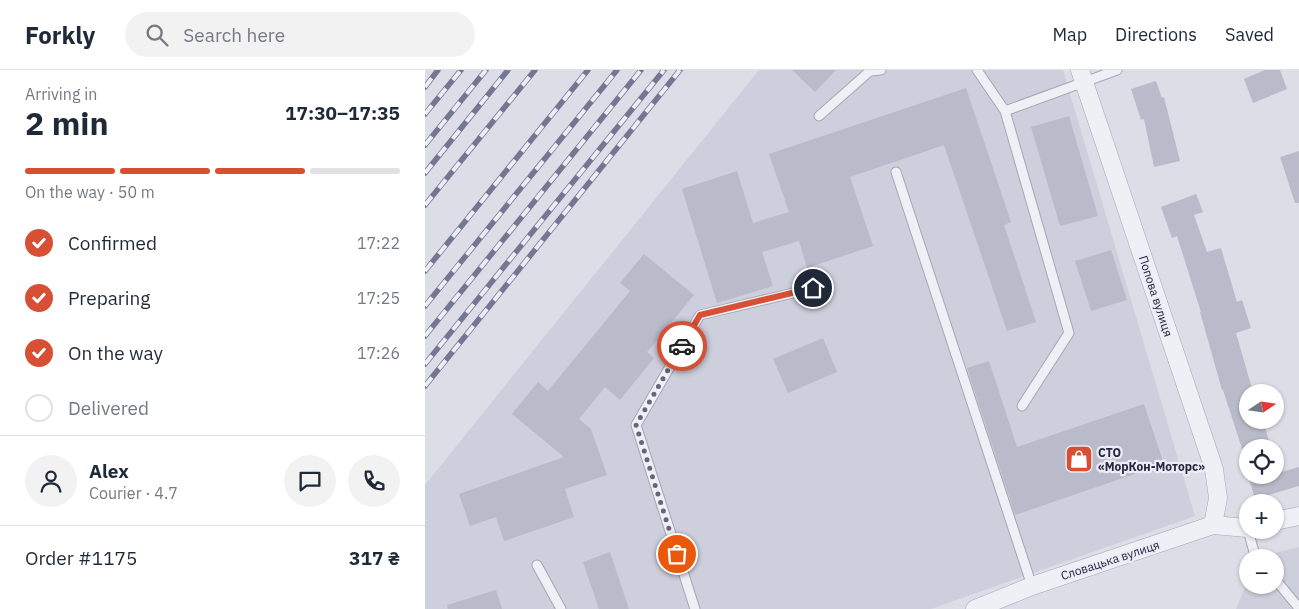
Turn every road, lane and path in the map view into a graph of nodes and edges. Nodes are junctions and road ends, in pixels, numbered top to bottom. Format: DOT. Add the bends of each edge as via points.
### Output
graph roads {
  1 [pos="881,70"];
  2 [pos="977,70"];
  3 [pos="1117,70"];
  4 [pos="1082,76"];
  5 [pos="1005,111"];
  6 [pos="819,116"];
  7 [pos="896,172"];
  8 [pos="813,288"];
  9 [pos="1022,406"];
  10 [pos="1299,516"];
  11 [pos="1284,519"];
  12 [pos="1213,525"];
  13 [pos="1239,528"];
  14 [pos="537,565"];
  15 [pos="1032,586"];
  16 [pos="1284,590"];
  17 [pos="996,606"];
  18 [pos="1298,608"];
  19 [pos="561,609"];
  20 [pos="695,609"];
  21 [pos="975,609"];
  1 -- 6 [label="lane" via="870,71"];
  2 -- 5 [label="lane"];
  3 -- 4 [label="lane"];
  4 -- 5 [label="lane"];
  4 -- 12 [label="street, Попова вулиця" via="1214,469 1218,498"];
  5 -- 9 [label="lane" via="1069,333"];
  7 -- 15 [label="lane"];
  8 -- 20 [label="lane" via="700,315 636,425"];
  10 -- 11 [label="street"];
  12 -- 13 [label="street, Словацька вулиця"];
  12 -- 15 [label="street, Словацька вулиця"];
  14 -- 19 [label="lane"];
  15 -- 17 [label="street, Словацька вулиця"];
  16 -- 18 [label="lane"];
  17 -- 21 [label="street, Словацька вулиця"];
}
